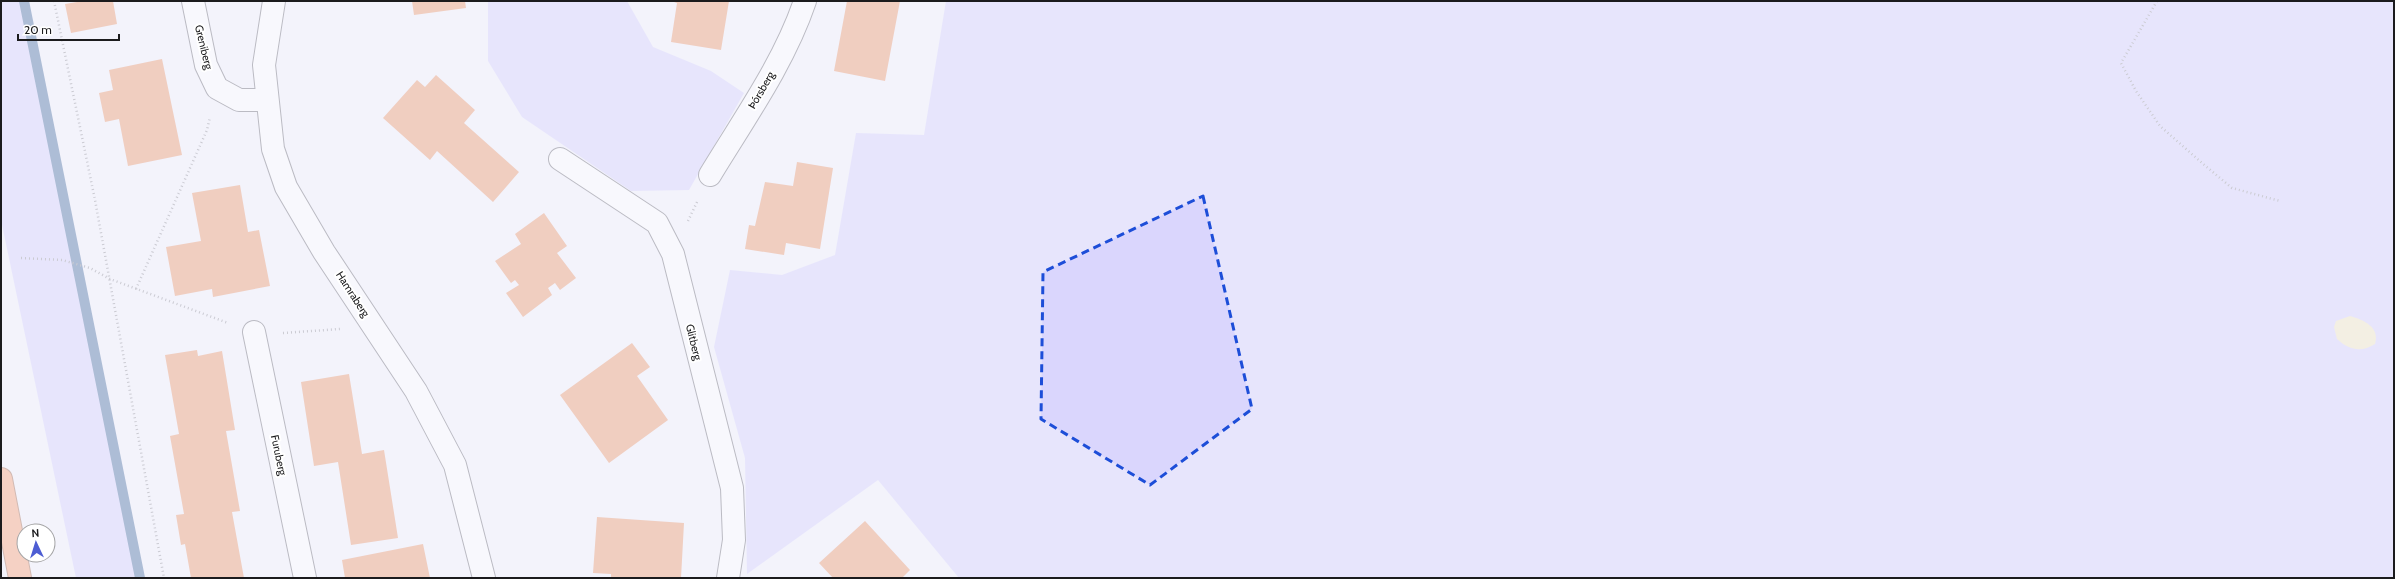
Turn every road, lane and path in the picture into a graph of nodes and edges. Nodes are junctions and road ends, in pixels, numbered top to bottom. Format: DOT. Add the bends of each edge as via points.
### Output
graph roads {
  1 [pos="54,1"];
  2 [pos="193,1"];
  3 [pos="274,1"];
  4 [pos="805,1"];
  5 [pos="2157,1"];
  6 [pos="217,88"];
  7 [pos="266,100"];
  8 [pos="560,159"];
  9 [pos="710,175"];
  10 [pos="2280,201"];
  11 [pos="673,254"];
  12 [pos="21,258"];
  13 [pos="110,280"];
  14 [pos="136,289"];
  15 [pos="367,316"];
  16 [pos="254,332"];
  17 [pos="1,479"];
  18 [pos="20,578"];
  19 [pos="164,578"];
  20 [pos="305,578"];
  21 [pos="484,578"];
  22 [pos="728,578"];
  1 -- 13 [label="path"];
  2 -- 6 [label="street, Greniberg" via="206,65"];
  3 -- 7 [label="street, Hamraberg" via="264,65"];
  4 -- 9 [label="street, Þórsberg" via="798,22 767,81"];
  5 -- 10 [label="path" via="2121,64 2136,91 2160,126 2232,188"];
  6 -- 7 [label="street" via="239,100"];
  6 -- 14 [label="path" via="207,130"];
  7 -- 15 [label="street, Hamraberg" via="273,149 286,187 324,252"];
  8 -- 11 [label="street, Glitberg" via="657,223"];
  9 -- 11 [label="path"];
  11 -- 22 [label="street, Glitberg" via="732,488 734,540"];
  12 -- 13 [label="path" via="62,260 90,268"];
  13 -- 14 [label="path"];
  13 -- 19 [label="path"];
  14 -- 16 [label="path"];
  15 -- 16 [label="path" via="344,328 300,333"];
  15 -- 21 [label="street, Hamraberg" via="416,391 455,465"];
  16 -- 20 [label="street, Furuberg"];
  17 -- 18 [label="highway"];
}
